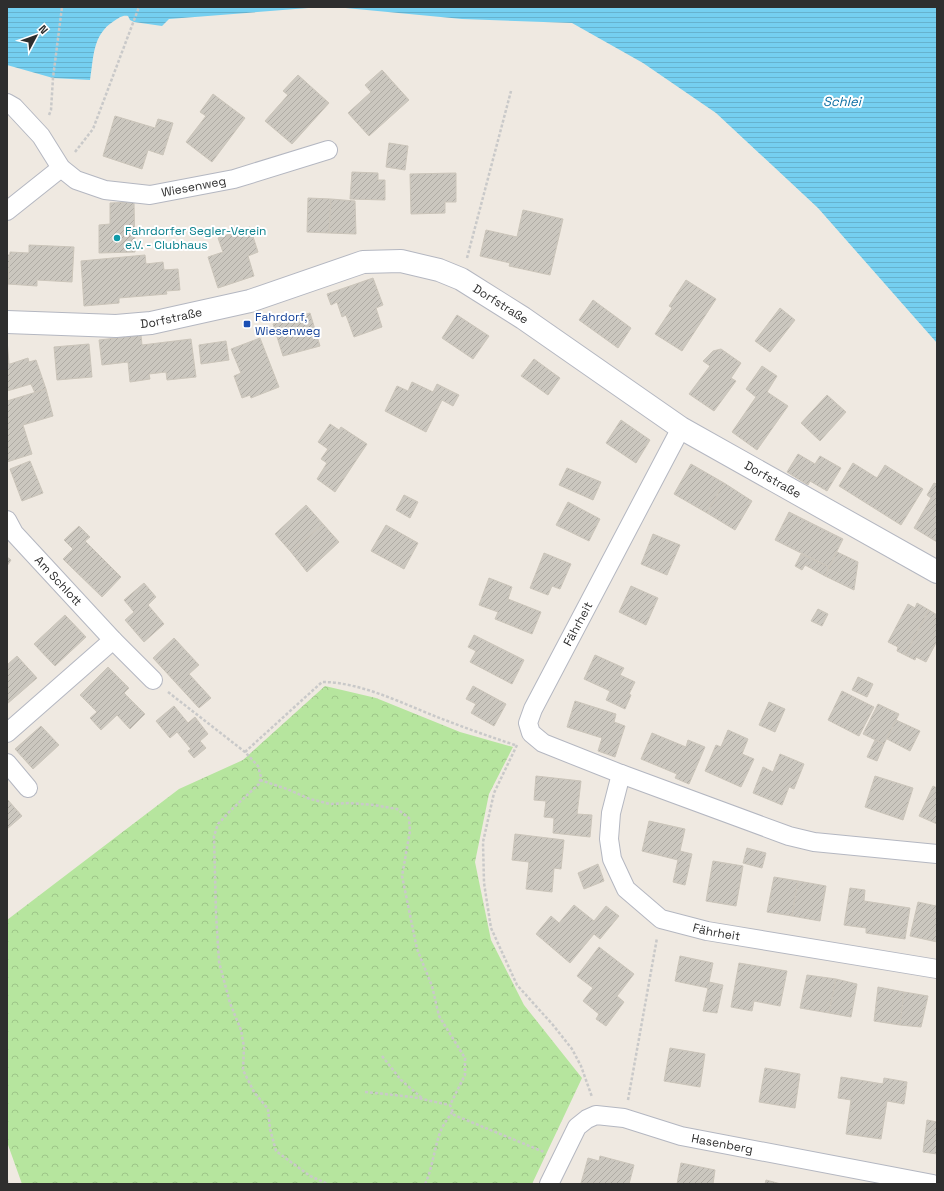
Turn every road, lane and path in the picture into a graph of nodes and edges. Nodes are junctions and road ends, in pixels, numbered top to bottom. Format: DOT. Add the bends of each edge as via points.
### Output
graph roads {
  1 [pos="62,7"];
  2 [pos="139,7"];
  3 [pos="511,91"];
  4 [pos="7,103"];
  5 [pos="50,110"];
  6 [pos="328,150"];
  7 [pos="61,168"];
  8 [pos="7,211"];
  9 [pos="461,280"];
  10 [pos="7,322"];
  11 [pos="681,428"];
  12 [pos="7,520"];
  13 [pos="937,572"];
  14 [pos="113,640"];
  15 [pos="153,680"];
  16 [pos="7,733"];
  17 [pos="531,733"];
  18 [pos="517,746"];
  19 [pos="245,752"];
  20 [pos="7,763"];
  21 [pos="621,774"];
  22 [pos="260,780"];
  23 [pos="28,788"];
  24 [pos="937,854"];
  25 [pos="661,919"];
  26 [pos="937,969"];
  27 [pos="382,1056"];
  28 [pos="365,1092"];
  29 [pos="423,1099"];
  30 [pos="450,1105"];
  31 [pos="452,1112"];
  32 [pos="596,1115"];
  33 [pos="624,1118"];
  34 [pos="561,1158"];
  35 [pos="7,1180"];
  36 [pos="8,1184"];
  37 [pos="328,1184"];
  38 [pos="425,1184"];
  39 [pos="548,1184"];
  40 [pos="933,1184"];
  1 -- 5 [label="path"];
  2 -- 7 [label="path" via="93,129"];
  3 -- 9 [label="path"];
  4 -- 7 [label="street, Wiesenweg" via="14,107 41,136"];
  6 -- 7 [label="street, Wiesenweg" via="234,178 150,195 104,190 76,180"];
  7 -- 8 [label="street"];
  9 -- 10 [label="street, Dorfstraße" via="439,270 400,262 363,262 250,301 151,323 116,326"];
  9 -- 11 [label="street, Dorfstraße" via="523,318"];
  11 -- 13 [label="street, Dorfstraße"];
  11 -- 17 [label="street, Fährheit" via="533,709 528,723"];
  12 -- 14 [label="street, Am Schlott" via="14,533"];
  14 -- 15 [label="street, Am Schlott"];
  14 -- 16 [label="street"];
  15 -- 19 [label="path"];
  17 -- 18 [label="path"];
  17 -- 21 [label="street" via="543,743"];
  18 -- 19 [label="path" via="365,689 336,682 322,682"];
  18 -- 32 [label="path" via="494,793 483,842 484,883 491,928 517,986 572,1049 590,1090"];
  19 -- 22 [label="path" via="258,766"];
  20 -- 23 [label="street"];
  21 -- 24 [label="street" via="789,836 814,842"];
  21 -- 25 [label="street, Fährheit" via="611,813 609,839 612,859 626,889"];
  22 -- 30 [label="path" via="310,799 330,804 349,803 396,809 409,818 410,831 402,876 417,949 432,986 439,1016 465,1058 465,1075"];
  22 -- 37 [label="path" via="259,784 218,824 214,836 219,962 230,1003 241,1030 244,1047 243,1070 254,1092 268,1109 276,1151 310,1176"];
  25 -- 26 [label="street, Fährheit" via="707,931"];
  25 -- 33 [label="path"];
  27 -- 29 [label="path" via="401,1080"];
  28 -- 29 [label="path"];
  29 -- 30 [label="path"];
  30 -- 31 [label="path"];
  31 -- 34 [label="path"];
  31 -- 38 [label="path" via="444,1125"];
  32 -- 33 [label="street, Hasenberg"];
  32 -- 34 [label="street" via="577,1127"];
  33 -- 40 [label="street, Hasenberg" via="681,1136"];
  34 -- 39 [label="street"];
  35 -- 36 [label="path"];
}
